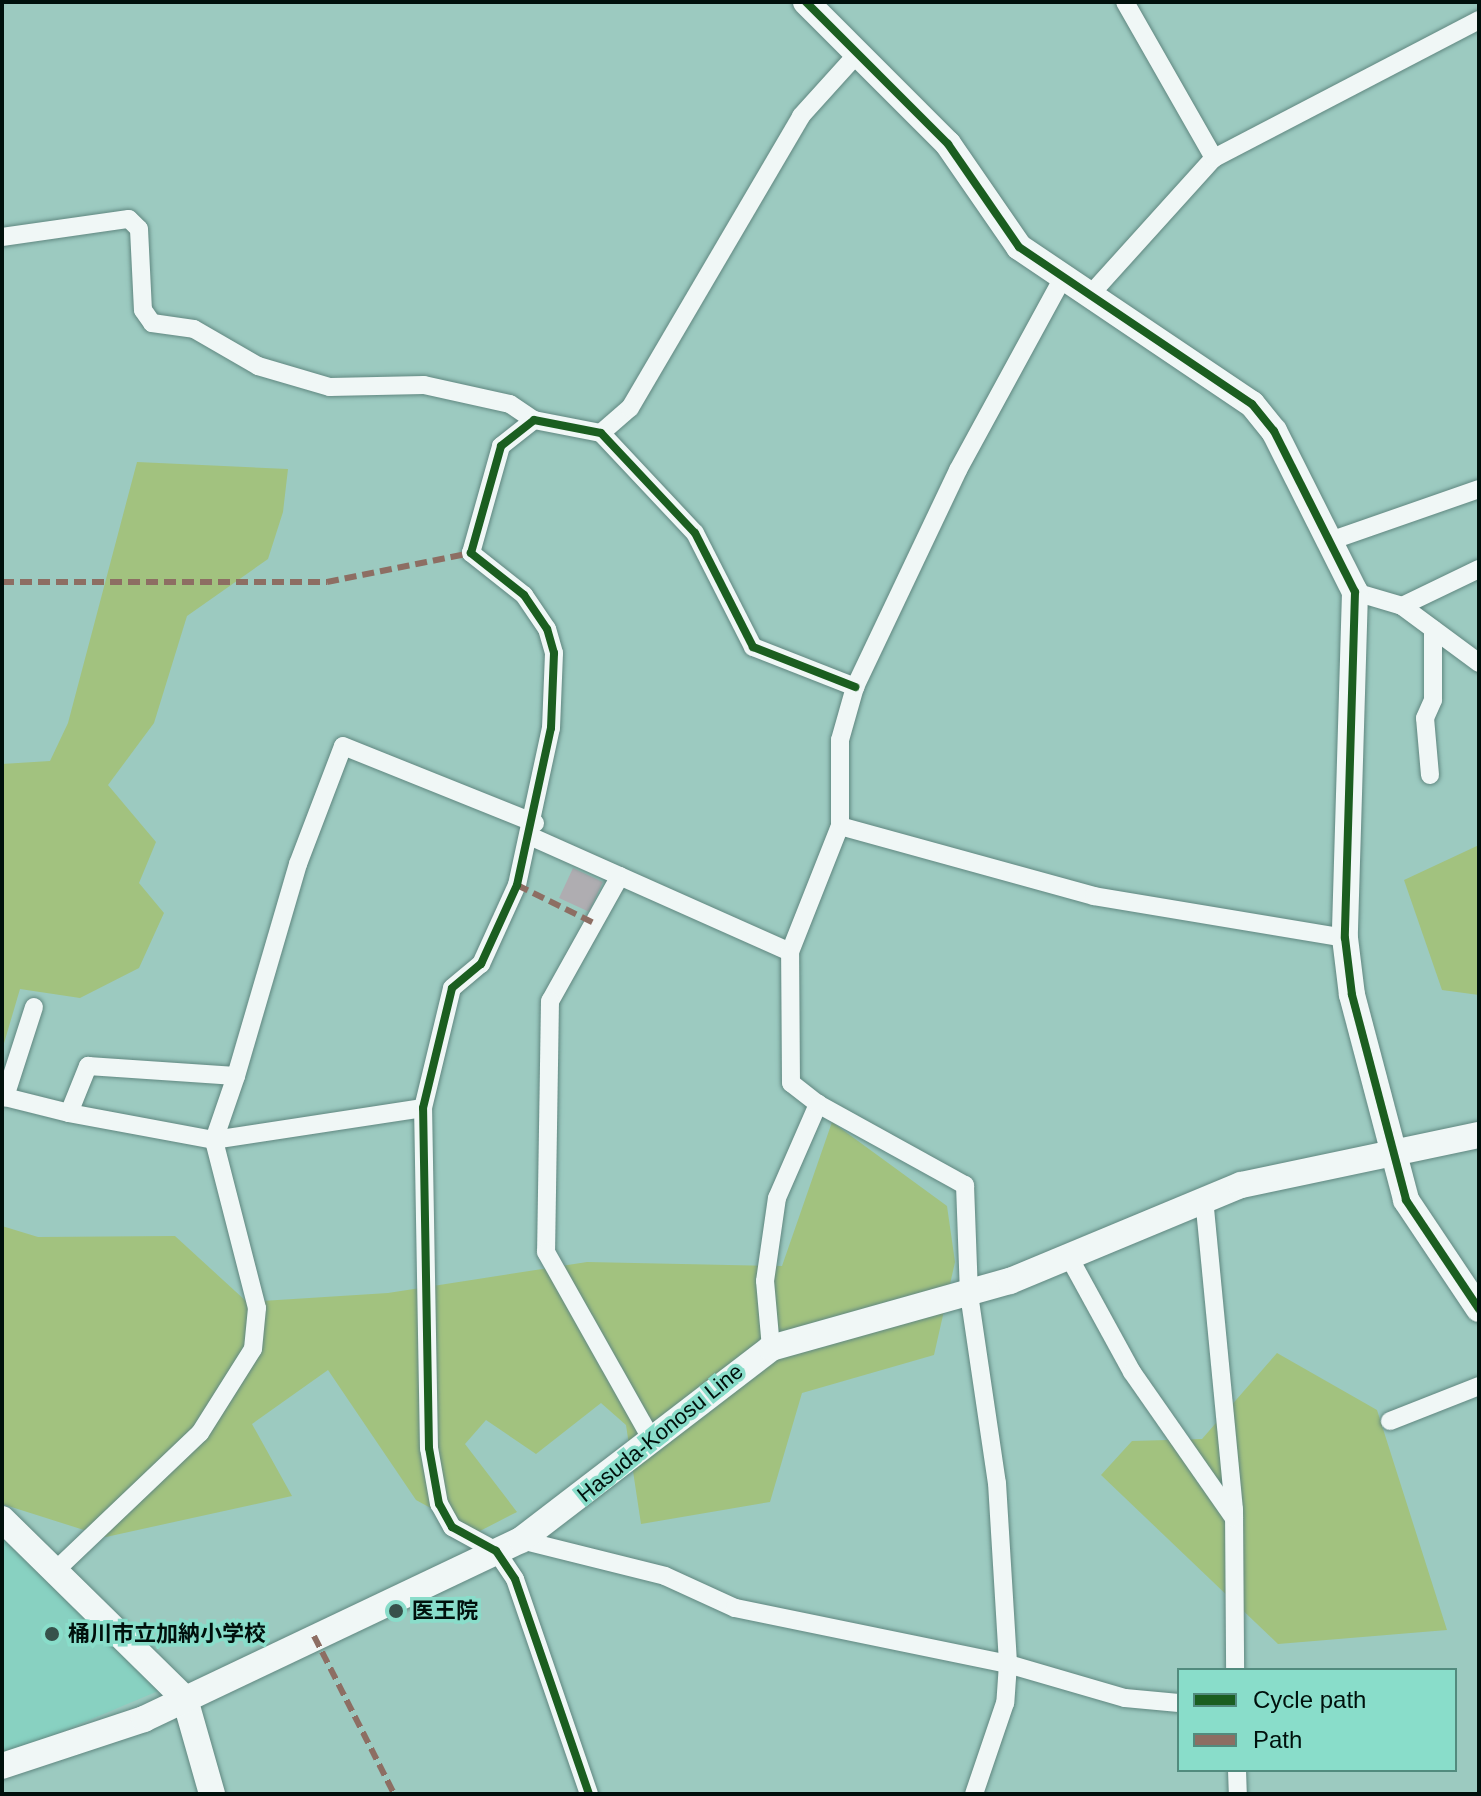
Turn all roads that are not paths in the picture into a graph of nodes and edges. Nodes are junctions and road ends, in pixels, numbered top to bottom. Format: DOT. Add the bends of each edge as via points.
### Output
graph roads {
  1 [pos="806,2"];
  2 [pos="1125,2"];
  3 [pos="1479,20"];
  4 [pos="858,53"];
  5 [pos="1214,158"];
  6 [pos="2,237"];
  7 [pos="1061,281"];
  8 [pos="1090,295"];
  9 [pos="534,420"];
  10 [pos="601,433"];
  11 [pos="1479,489"];
  12 [pos="1327,542"];
  13 [pos="1479,569"];
  14 [pos="1355,592"];
  15 [pos="1402,606"];
  16 [pos="1433,629"];
  17 [pos="1479,663"];
  18 [pos="855,687"];
  19 [pos="1430,775"];
  20 [pos="840,826"];
  21 [pos="534,830"];
  22 [pos="620,876"];
  23 [pos="1345,938"];
  24 [pos="790,952"];
  25 [pos="34,1007"];
  26 [pos="236,1076"];
  27 [pos="818,1104"];
  28 [pos="423,1108"];
  29 [pos="69,1113"];
  30 [pos="1479,1135"];
  31 [pos="214,1140"];
  32 [pos="1390,1149"];
  33 [pos="1204,1198"];
  34 [pos="1069,1257"];
  35 [pos="969,1294"];
  36 [pos="1479,1309"];
  37 [pos="771,1348"];
  38 [pos="1479,1386"];
  39 [pos="1390,1421"];
  40 [pos="651,1438"];
  41 [pos="1234,1518"];
  42 [pos="2,1519"];
  43 [pos="521,1540"];
  44 [pos="496,1551"];
  45 [pos="55,1571"];
  46 [pos="1008,1664"];
  47 [pos="1235,1668"];
  48 [pos="185,1699"];
  49 [pos="1177,1703"];
  50 [pos="2,1766"];
  51 [pos="1237,1772"];
  52 [pos="212,1794"];
  53 [pos="589,1794"];
  54 [pos="974,1794"];
  55 [pos="1238,1794"];
  1 -- 4 [label="street"];
  2 -- 5 [label="street"];
  3 -- 5 [label="street"];
  4 -- 7 [label="street" via="948,144 1019,247"];
  4 -- 10 [label="street" via="801,116 630,408"];
  5 -- 8 [label="street"];
  6 -- 9 [label="street" via="129,219 139,229 143,310 152,323 194,329 258,366 330,387 424,385 510,404"];
  7 -- 8 [label="street"];
  7 -- 18 [label="street" via="958,470"];
  8 -- 12 [label="street" via="1252,404 1274,431"];
  9 -- 10 [label="street"];
  9 -- 21 [label="street" via="501,446 471,553 524,595 554,653"];
  10 -- 18 [label="street" via="695,533 753,647"];
  11 -- 12 [label="street"];
  12 -- 14 [label="street"];
  13 -- 15 [label="street"];
  14 -- 15 [label="street"];
  14 -- 23 [label="street"];
  15 -- 16 [label="street"];
  16 -- 17 [label="street"];
  16 -- 19 [label="street" via="1433,700 1425,718"];
  18 -- 20 [label="street" via="840,740"];
  20 -- 23 [label="street" via="1094,896"];
  20 -- 24 [label="street"];
  21 -- 22 [label="street"];
  21 -- 26 [label="street" via="343,746 298,864"];
  21 -- 28 [label="street" via="481,964 452,988"];
  22 -- 24 [label="street"];
  22 -- 40 [label="street" via="550,1001 546,1252"];
  23 -- 32 [label="street"];
  24 -- 27 [label="street" via="791,1083"];
  25 -- 29 [label="street" via="5,1097"];
  26 -- 29 [label="street" via="88,1066"];
  26 -- 31 [label="street"];
  27 -- 35 [label="street" via="965,1185"];
  27 -- 37 [label="street" via="777,1198 765,1281"];
  28 -- 31 [label="street"];
  28 -- 44 [label="street" via="429,1448 439,1504 452,1527"];
  29 -- 31 [label="street"];
  30 -- 32 [label="street, Hasuda-Konosu Line"];
  31 -- 45 [label="street" via="257,1308 253,1349 200,1433"];
  32 -- 33 [label="street, Hasuda-Konosu Line"];
  32 -- 36 [label="street" via="1412,1211"];
  33 -- 34 [label="street, Hasuda-Konosu Line"];
  33 -- 41 [label="street"];
  34 -- 35 [label="street, Hasuda-Konosu Line"];
  34 -- 41 [label="street" via="1132,1372"];
  35 -- 37 [label="street, Hasuda-Konosu Line" via="849,1321"];
  35 -- 46 [label="street" via="997,1483"];
  37 -- 40 [label="street, Hasuda-Konosu Line"];
  38 -- 39 [label="street"];
  40 -- 43 [label="street, Hasuda-Konosu Line"];
  41 -- 47 [label="street"];
  42 -- 45 [label="street"];
  43 -- 44 [label="street, Hasuda-Konosu Line"];
  43 -- 46 [label="street" via="665,1576 735,1608"];
  44 -- 48 [label="street, Hasuda-Konosu Line"];
  44 -- 53 [label="street" via="515,1579"];
  45 -- 48 [label="street"];
  46 -- 49 [label="street" via="1125,1698"];
  46 -- 54 [label="street" via="1005,1703"];
  48 -- 50 [label="street, Hasuda-Konosu Line" via="95,1740"];
  48 -- 52 [label="street"];
  51 -- 55 [label="street"];
}
